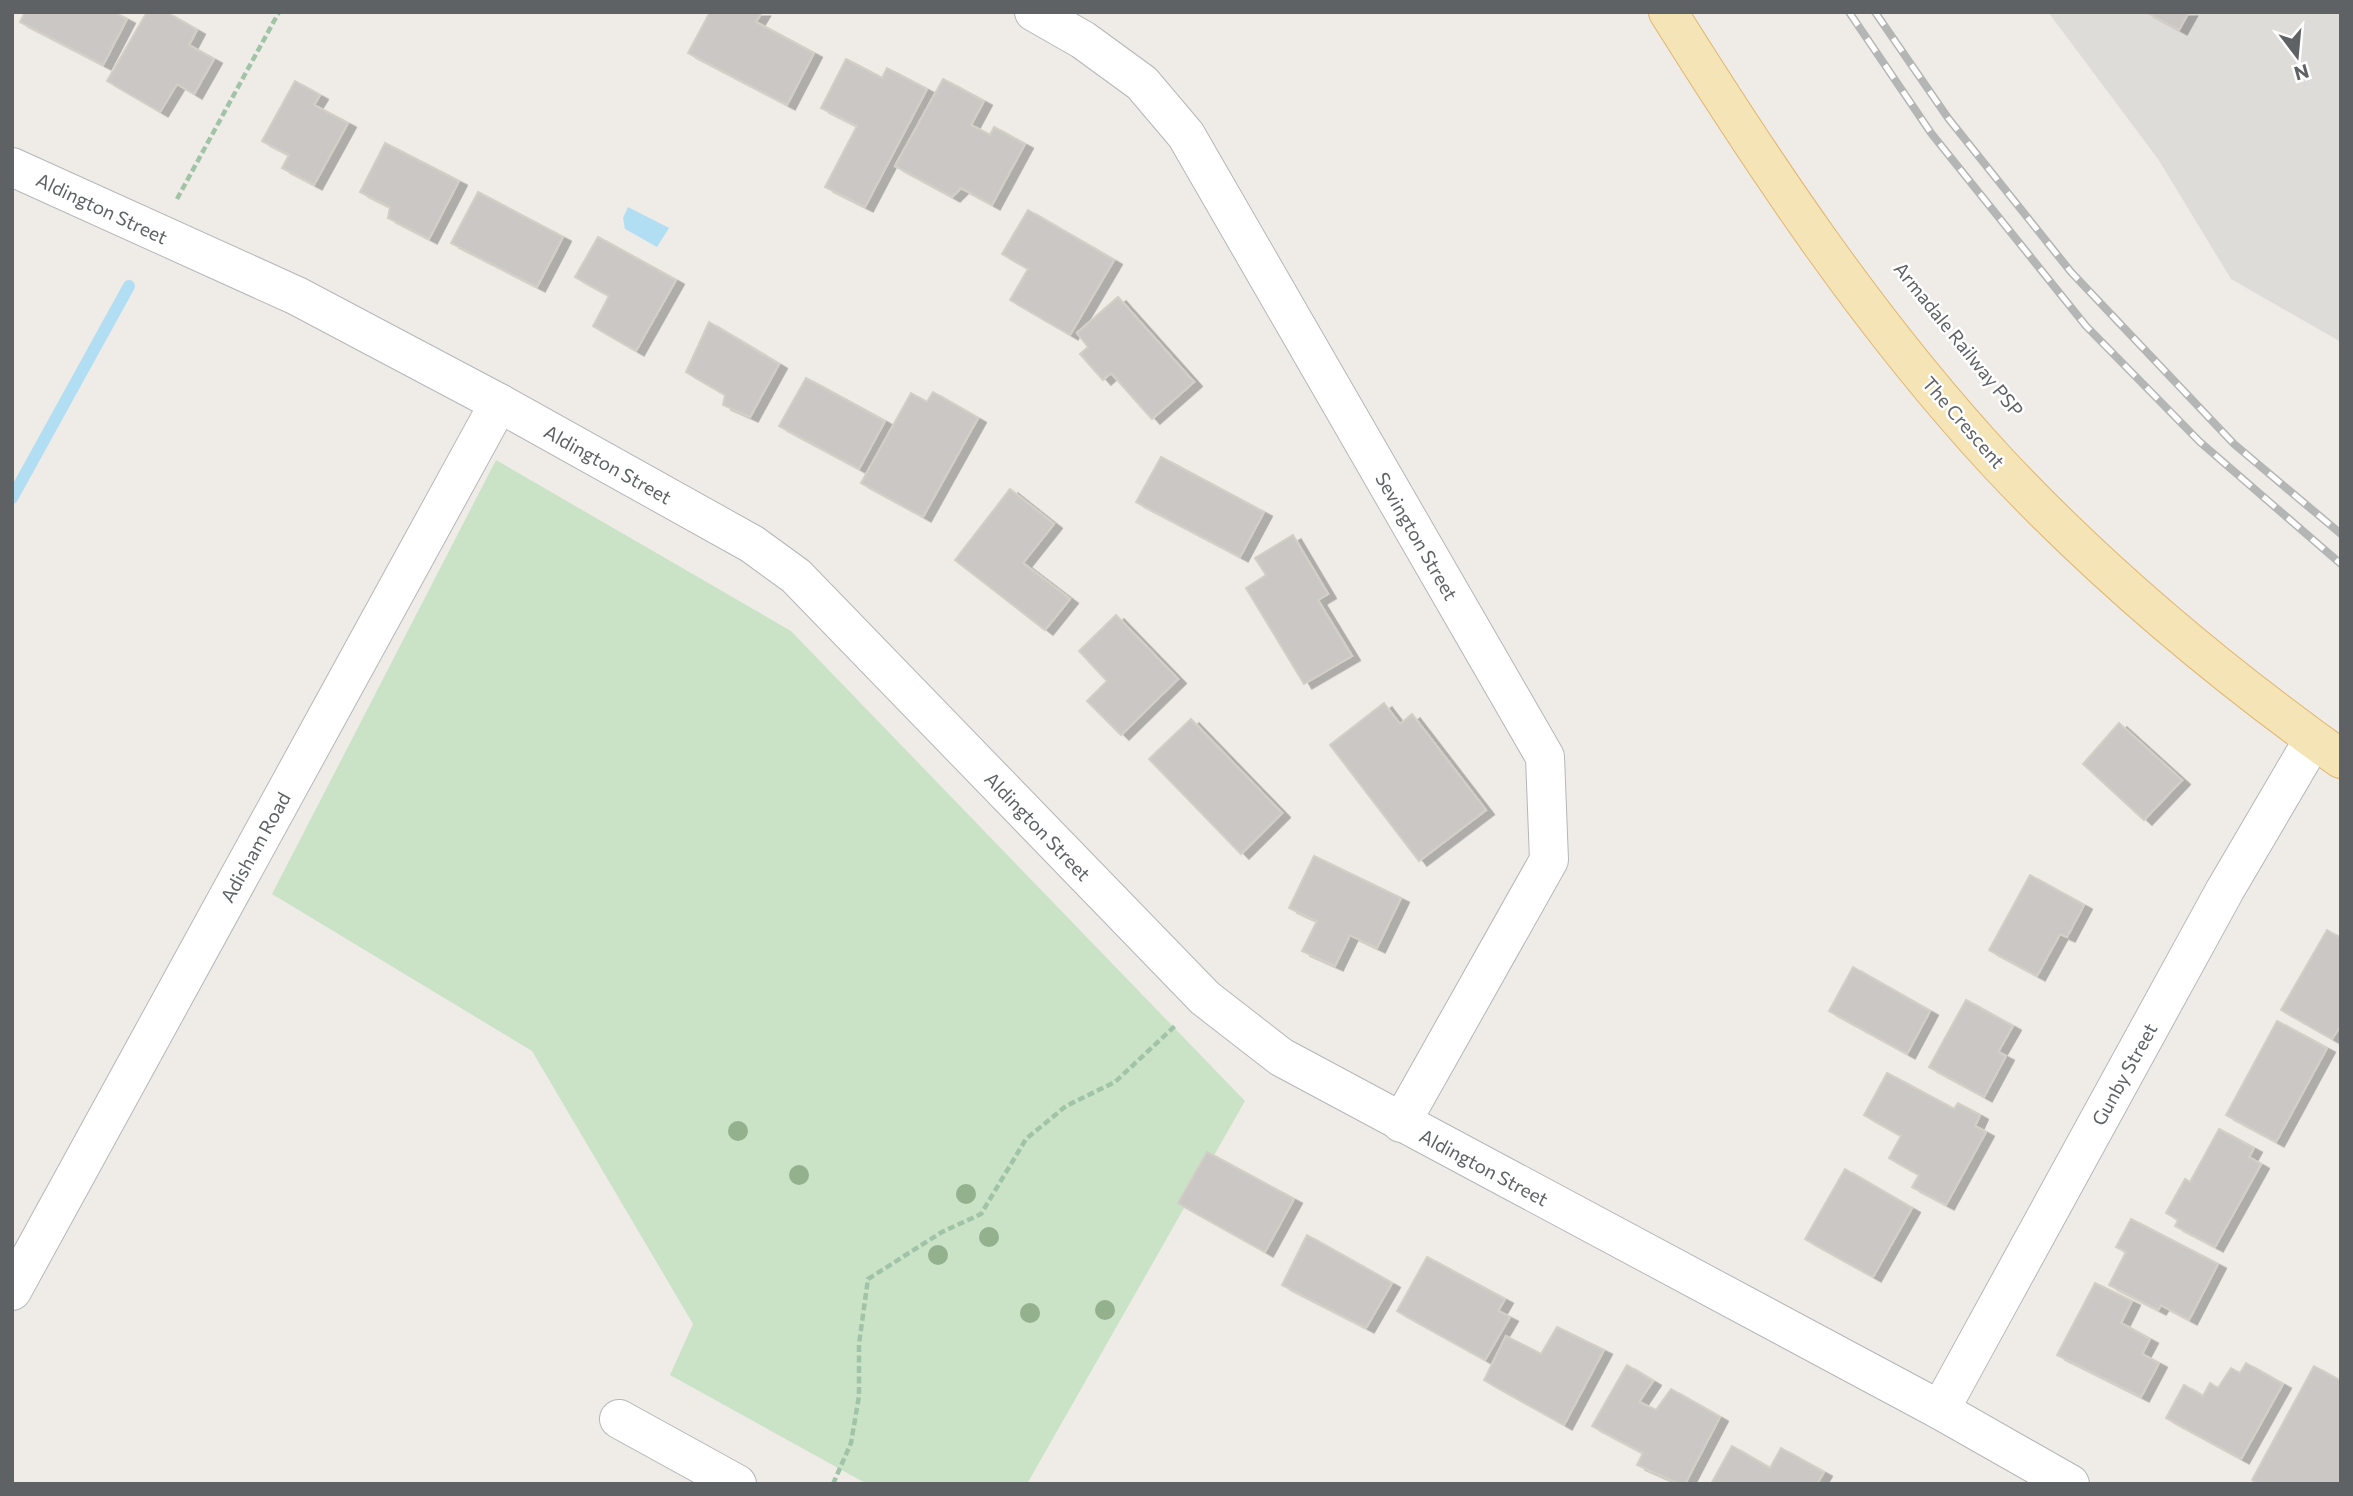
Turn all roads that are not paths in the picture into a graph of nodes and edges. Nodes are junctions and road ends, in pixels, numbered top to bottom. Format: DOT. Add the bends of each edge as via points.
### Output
graph roads {
  1 [pos="1034,12"];
  2 [pos="1668,12"];
  3 [pos="12,167"];
  4 [pos="499,402"];
  5 [pos="2327,750"];
  6 [pos="1401,1123"];
  7 [pos="12,1291"];
  8 [pos="1940,1410"];
  9 [pos="619,1419"];
  10 [pos="737,1484"];
  11 [pos="2070,1484"];
  1 -- 6 [label="street, Sevington Street" via="1083,40 1142,83 1186,135 1545,757 1549,860"];
  2 -- 5 [label="main road, The Crescent" via="1808,226 1896,343 1996,460 2122,585"];
  3 -- 4 [label="street, Aldington Street" via="297,296"];
  4 -- 6 [label="street, Aldington Street" via="751,544 796,576 1205,998 1281,1057"];
  4 -- 7 [label="street, Adisham Road"];
  5 -- 8 [label="street, Gunby Street" via="2225,890"];
  6 -- 8 [label="street, Aldington Street"];
  8 -- 11 [label="street, Aldington Street"];
  9 -- 10 [label="street"];
}
